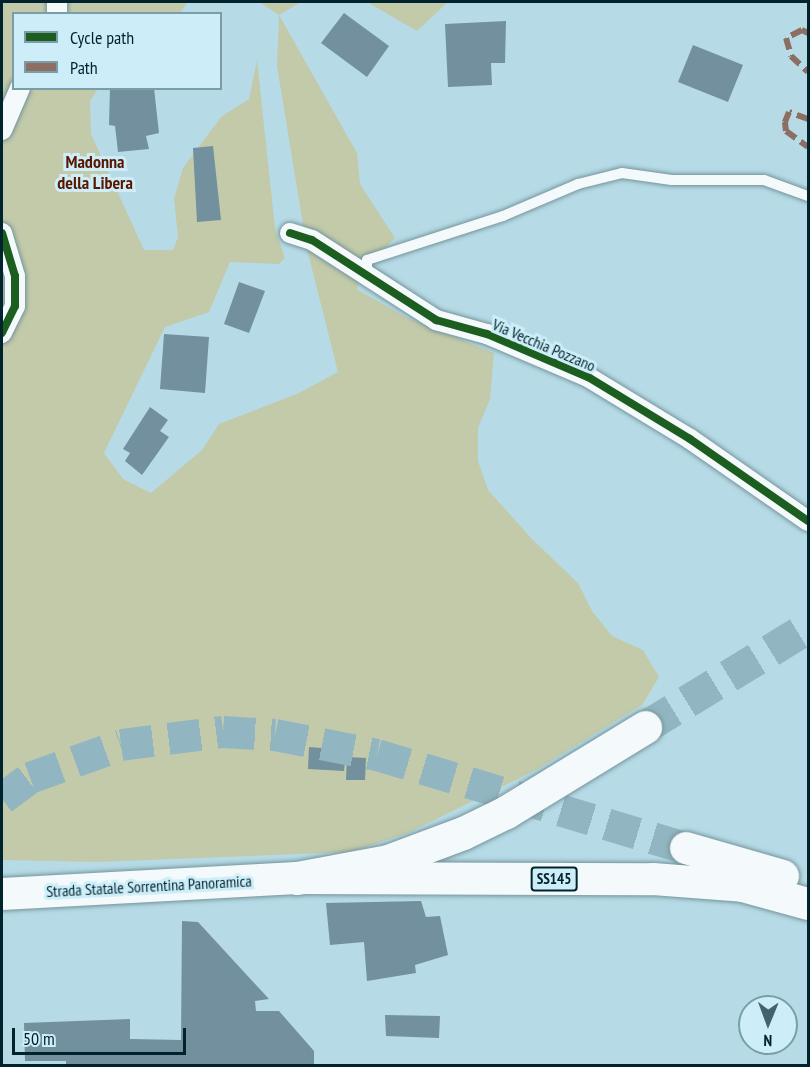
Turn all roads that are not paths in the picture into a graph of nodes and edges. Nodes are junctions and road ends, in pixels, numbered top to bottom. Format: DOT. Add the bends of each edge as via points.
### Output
graph roads {
  1 [pos="19,90"];
  2 [pos="2,130"];
  3 [pos="808,196"];
  4 [pos="290,232"];
  5 [pos="2,233"];
  6 [pos="367,278"];
  7 [pos="2,333"];
  8 [pos="808,521"];
  9 [pos="645,727"];
  10 [pos="686,848"];
  11 [pos="297,878"];
  12 [pos="808,887"];
  13 [pos="2,894"];
  14 [pos="808,904"];
  1 -- 2 [label="street"];
  3 -- 6 [label="lane" via="764,180 672,180 622,173 578,184 503,216 368,260"];
  4 -- 6 [label="street, Via Vecchia Pozzano" via="312,240"];
  5 -- 7 [label="street" via="15,276 15,306"];
  6 -- 8 [label="street, Via Vecchia Pozzano" via="436,320 487,334 588,377 690,439"];
  9 -- 11 [label="highway" via="506,812 463,833 388,861"];
  10 -- 12 [label="main road"];
  11 -- 13 [label="main road, Strada Statale Sorrentina Panoramica / SS145"];
  11 -- 14 [label="main road, SS145" via="696,880 743,886"];
}
